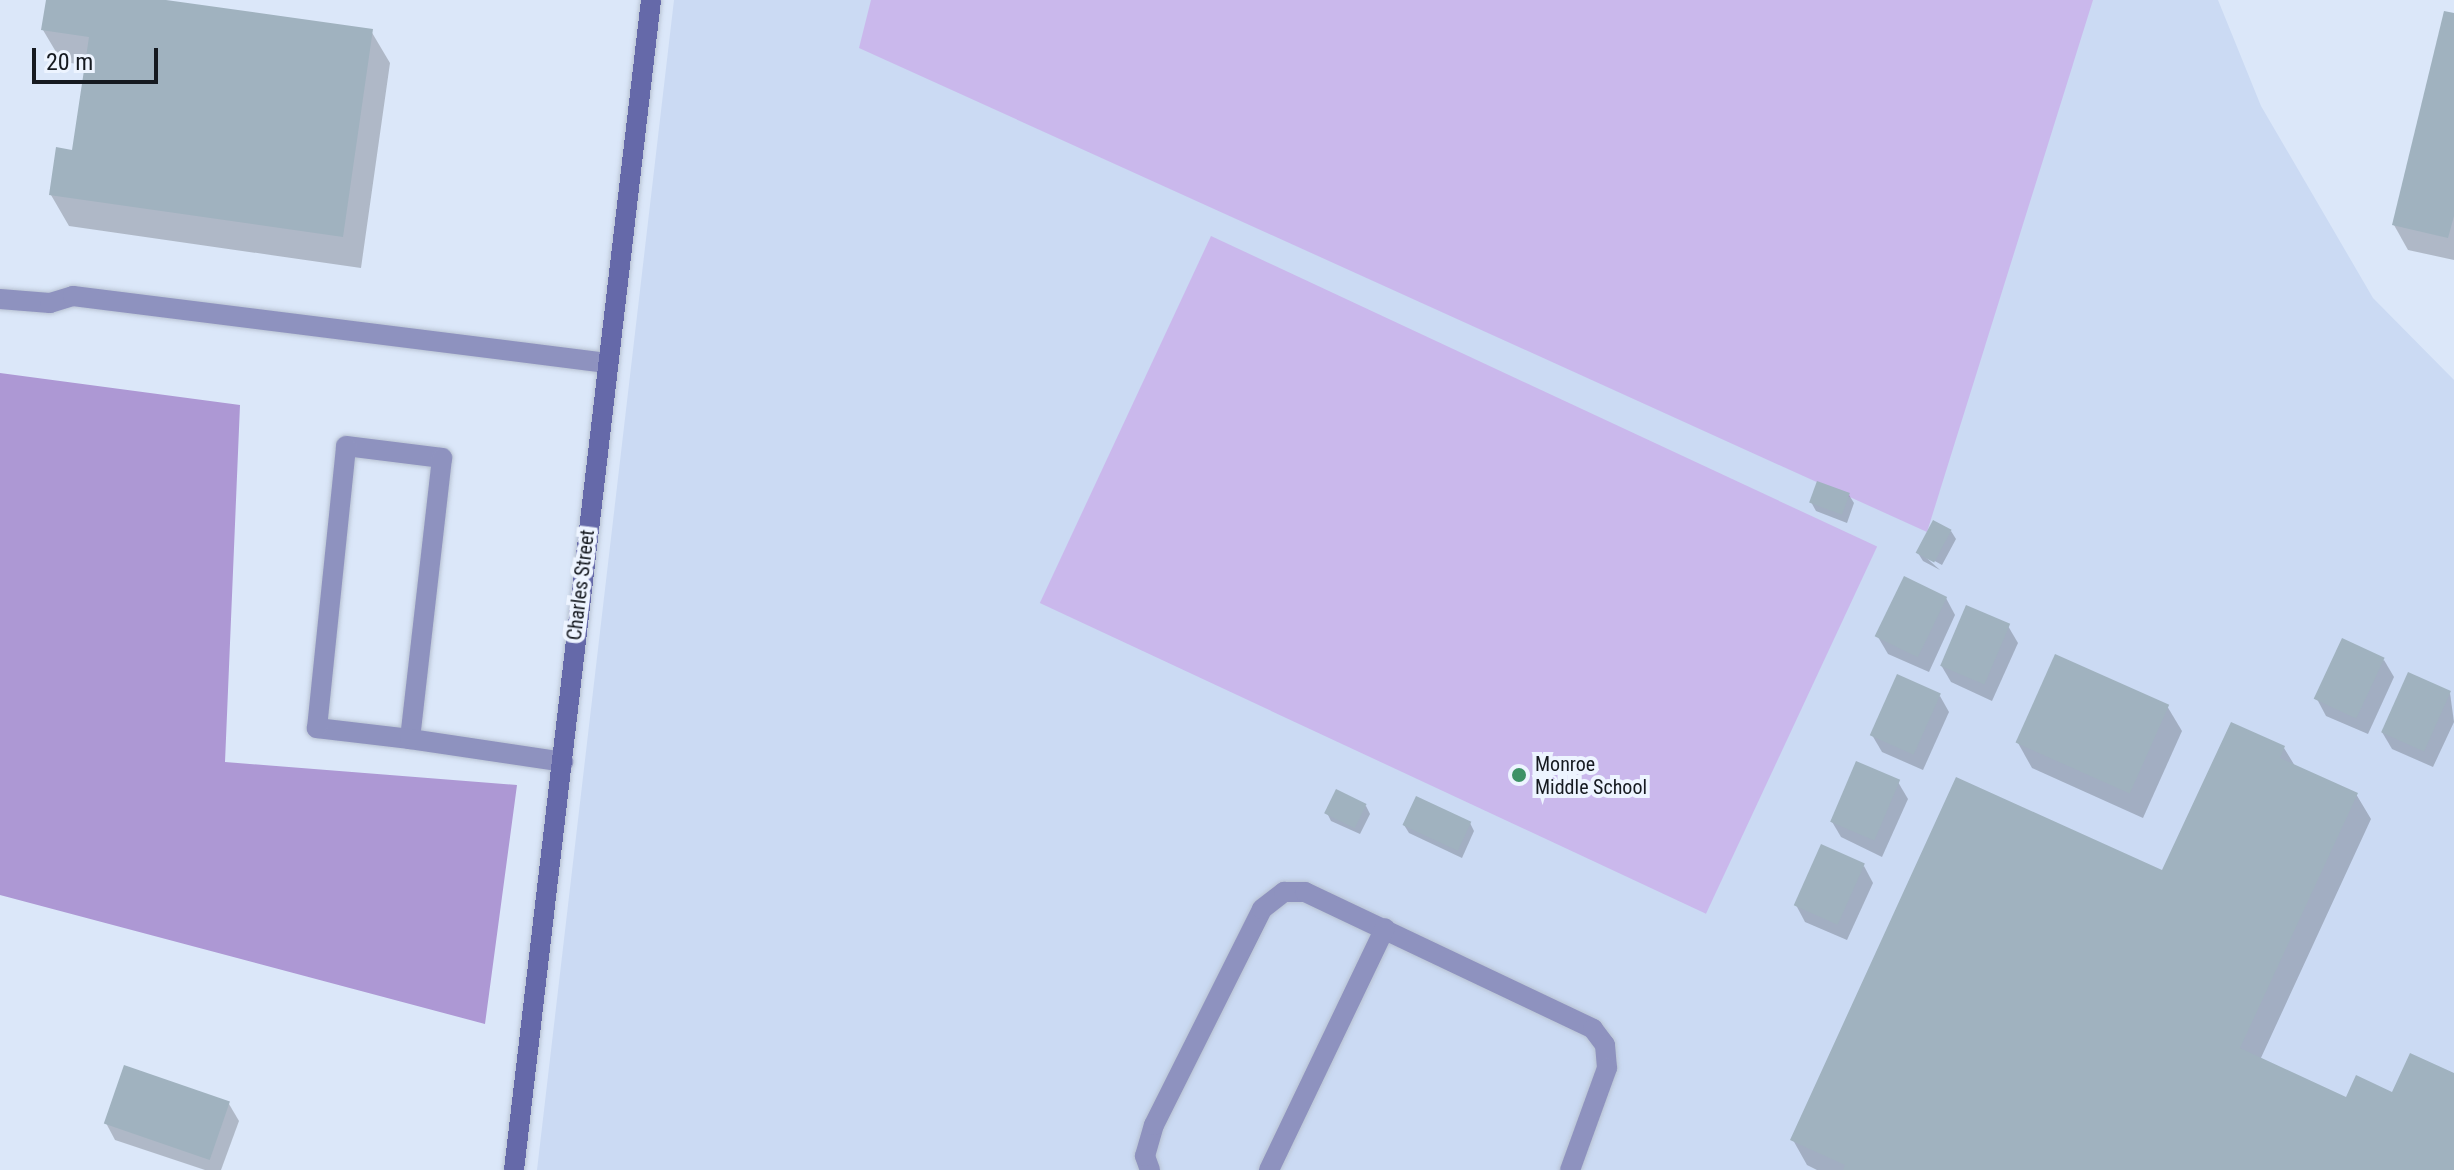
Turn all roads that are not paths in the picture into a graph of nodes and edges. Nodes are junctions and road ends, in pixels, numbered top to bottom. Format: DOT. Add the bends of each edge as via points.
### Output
graph roads {
  1 [pos="651,0"];
  2 [pos="0,299"];
  3 [pos="607,363"];
  4 [pos="410,739"];
  5 [pos="563,762"];
  6 [pos="1385,928"];
  7 [pos="514,1170"];
  8 [pos="1150,1170"];
  9 [pos="1269,1170"];
  10 [pos="1570,1170"];
  1 -- 3 [label="street, Charles Street"];
  2 -- 3 [label="lane" via="50,303 73,296"];
  3 -- 5 [label="street, Charles Street"];
  4 -- 4 [label="lane" via="442,458 346,446 317,728"];
  4 -- 5 [label="lane"];
  5 -- 7 [label="street, Charles Street"];
  6 -- 8 [label="lane" via="1305,892 1284,892 1262,909 1154,1125 1145,1156"];
  6 -- 9 [label="lane"];
  6 -- 10 [label="lane" via="1593,1029 1605,1045 1607,1068"];
}
